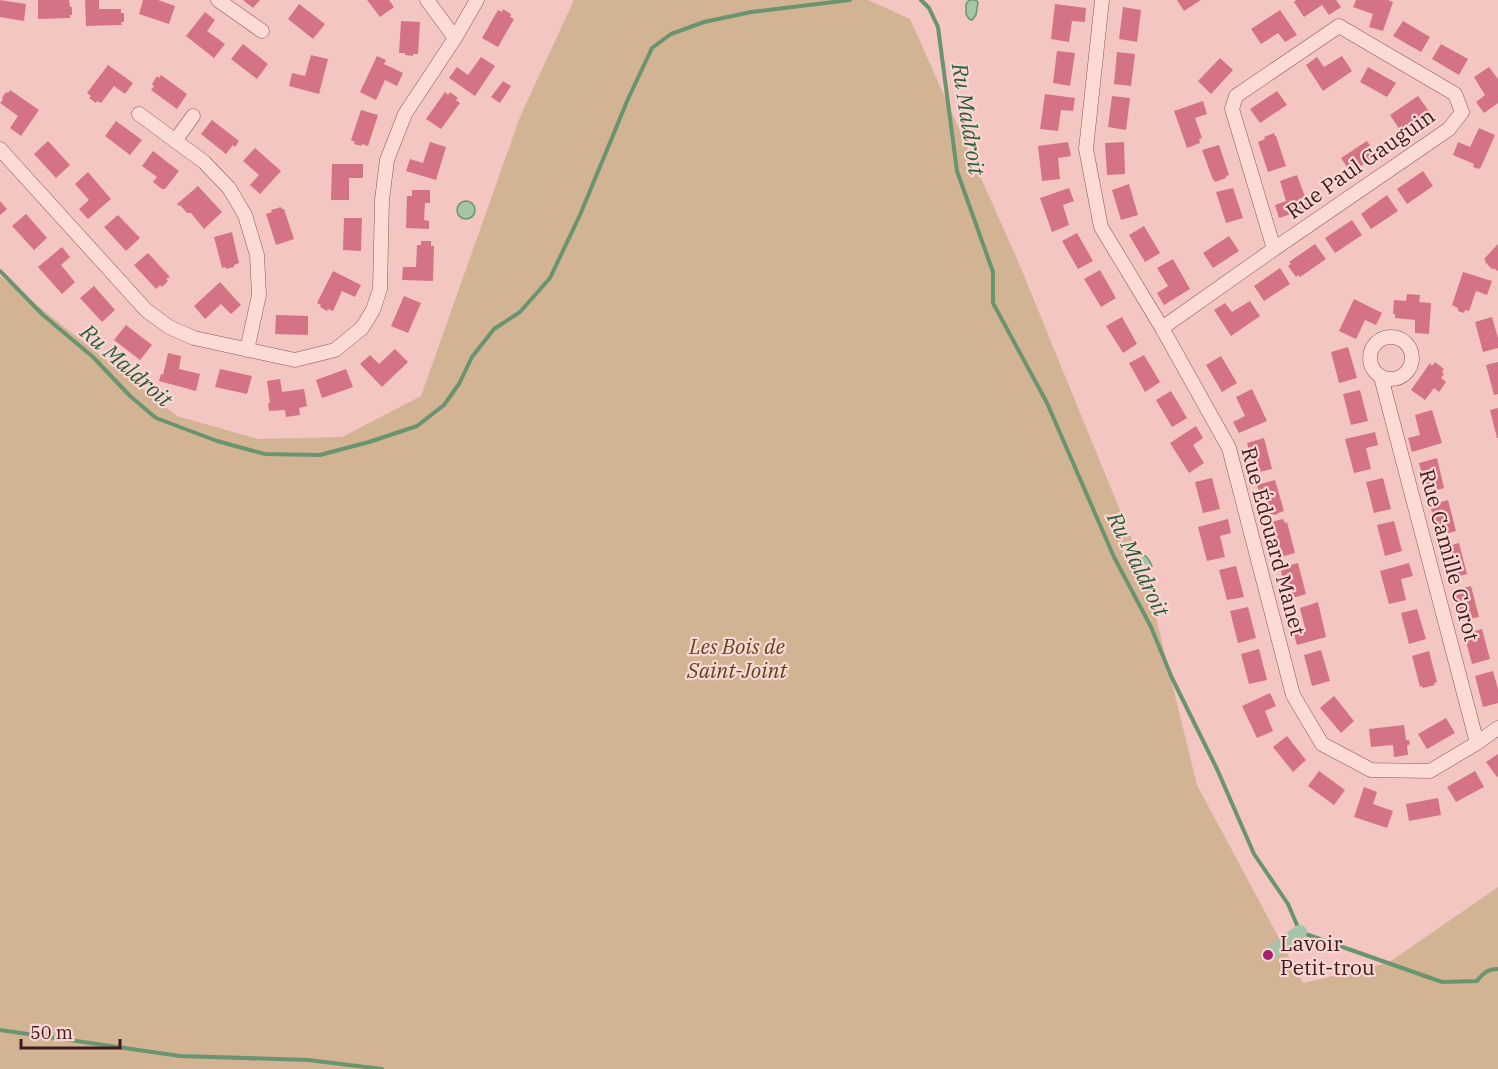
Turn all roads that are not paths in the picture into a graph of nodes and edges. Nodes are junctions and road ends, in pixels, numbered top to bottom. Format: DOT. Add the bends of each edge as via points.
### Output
graph roads {
  1 [pos="218,0"];
  2 [pos="427,0"];
  3 [pos="477,0"];
  4 [pos="1102,0"];
  5 [pos="262,31"];
  6 [pos="455,38"];
  7 [pos="139,114"];
  8 [pos="193,116"];
  9 [pos="175,141"];
  10 [pos="0,149"];
  11 [pos="1274,249"];
  12 [pos="1162,328"];
  13 [pos="247,350"];
  14 [pos="1382,377"];
  15 [pos="1498,728"];
  16 [pos="1477,742"];
  1 -- 5 [label="street"];
  2 -- 6 [label="street"];
  3 -- 6 [label="street"];
  4 -- 12 [label="street, Rue Édouard Manet" via="1086,149 1101,227"];
  6 -- 13 [label="street" via="405,114 387,160 380,289 362,328 335,350 294,360"];
  7 -- 9 [label="street"];
  8 -- 9 [label="street"];
  9 -- 13 [label="street" via="204,162 229,188 245,215 257,255 259,295"];
  10 -- 13 [label="street" via="146,310 169,327 194,338"];
  11 -- 11 [label="street, Rue Paul Gauguin" via="1449,129 1462,112 1455,94 1339,26 1236,96 1232,109"];
  11 -- 12 [label="street, Rue Paul Gauguin"];
  12 -- 16 [label="street, Rue Édouard Manet" via="1229,448 1293,695 1323,744 1371,770 1430,771"];
  14 -- 16 [label="street, Rue Camille Corot"];
  15 -- 16 [label="street, Rue Édouard Manet"];
}
